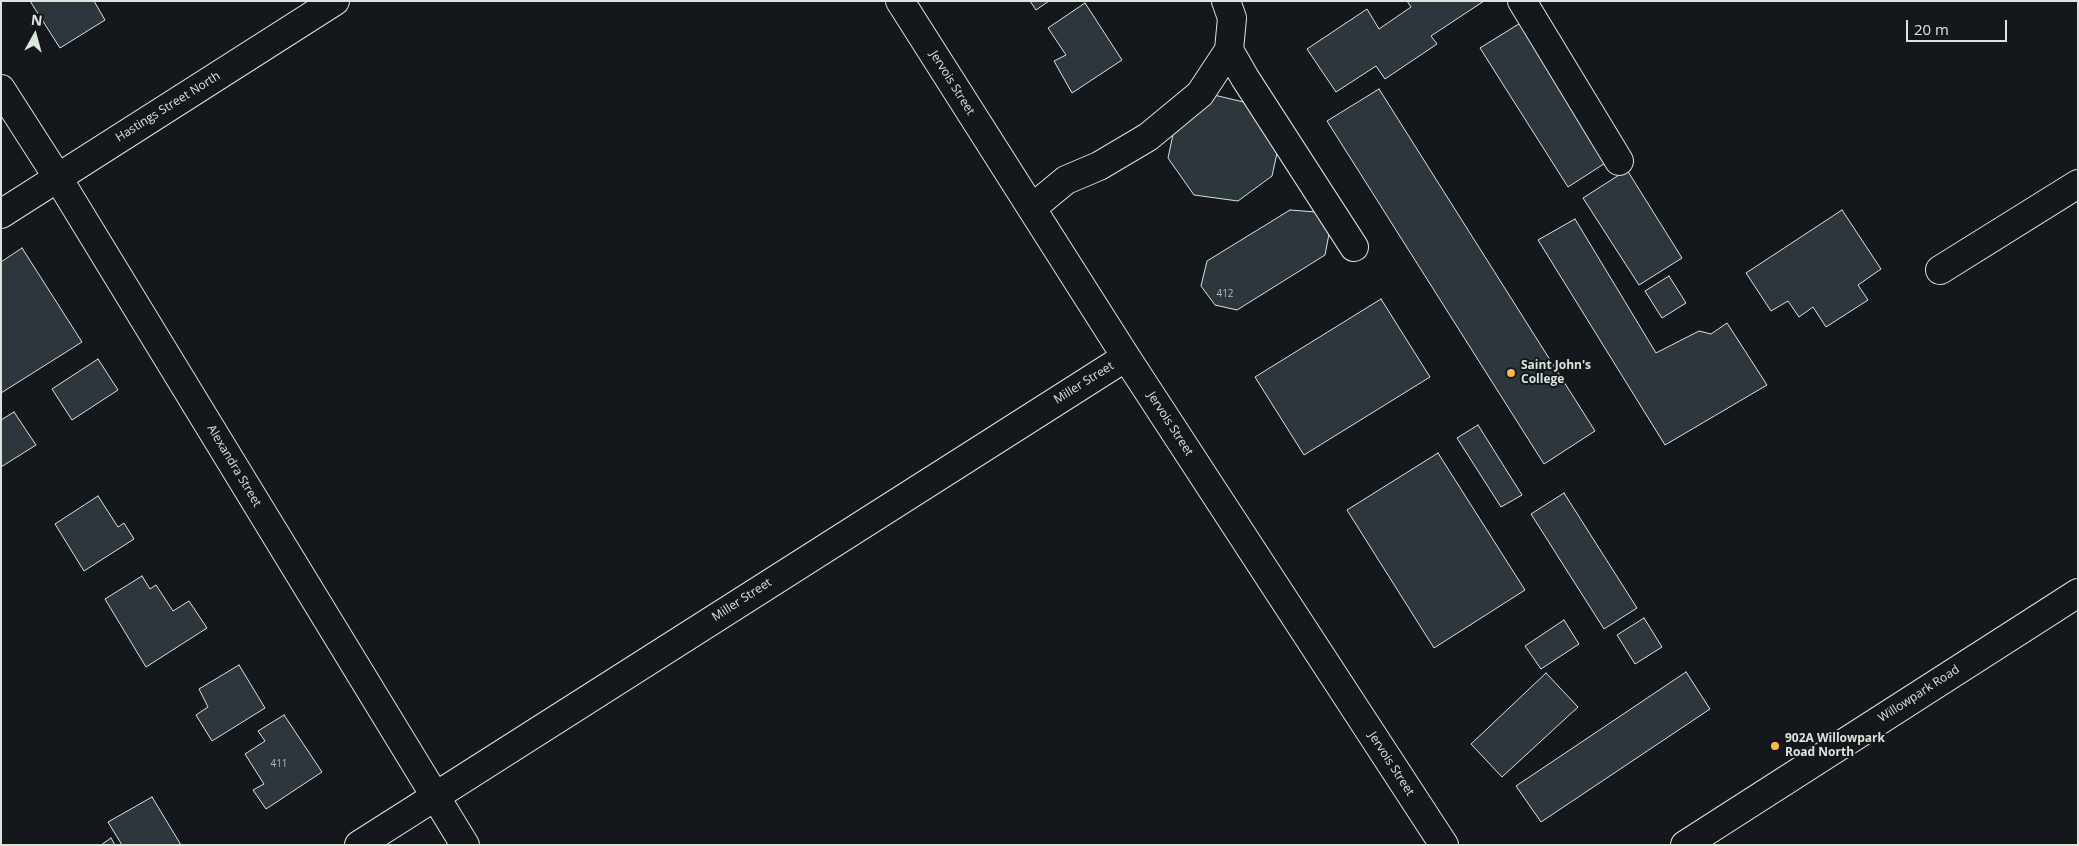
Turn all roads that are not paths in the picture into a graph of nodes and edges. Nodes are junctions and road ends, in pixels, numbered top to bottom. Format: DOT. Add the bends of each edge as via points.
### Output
graph roads {
  1 [pos="335,1"];
  2 [pos="900,1"];
  3 [pos="1226,1"];
  4 [pos="1522,1"];
  5 [pos="1229,50"];
  6 [pos="1,89"];
  7 [pos="1619,161"];
  8 [pos="58,178"];
  9 [pos="2078,184"];
  10 [pos="1032,208"];
  11 [pos="1,214"];
  12 [pos="1354,247"];
  13 [pos="1940,270"];
  14 [pos="1126,356"];
  15 [pos="2078,593"];
  16 [pos="435,796"];
  17 [pos="360,845"];
  18 [pos="465,845"];
  19 [pos="1444,845"];
  20 [pos="1685,845"];
  1 -- 8 [label="street, Hastings Street North"];
  2 -- 10 [label="street, Jervois Street"];
  3 -- 5 [label="street" via="1232,18"];
  4 -- 7 [label="street"];
  5 -- 10 [label="street" via="1200,94 1148,137 1066,180"];
  5 -- 12 [label="street"];
  6 -- 8 [label="street, Alexandra Street"];
  8 -- 11 [label="street, Hastings Street North"];
  8 -- 16 [label="street, Alexandra Street"];
  9 -- 13 [label="street"];
  10 -- 14 [label="street, Jervois Street"];
  14 -- 16 [label="street, Miller Street"];
  14 -- 19 [label="street, Jervois Street"];
  15 -- 20 [label="street, Willowpark Road"];
  16 -- 17 [label="street, Miller Street"];
  16 -- 18 [label="street, Alexandra Street"];
}
